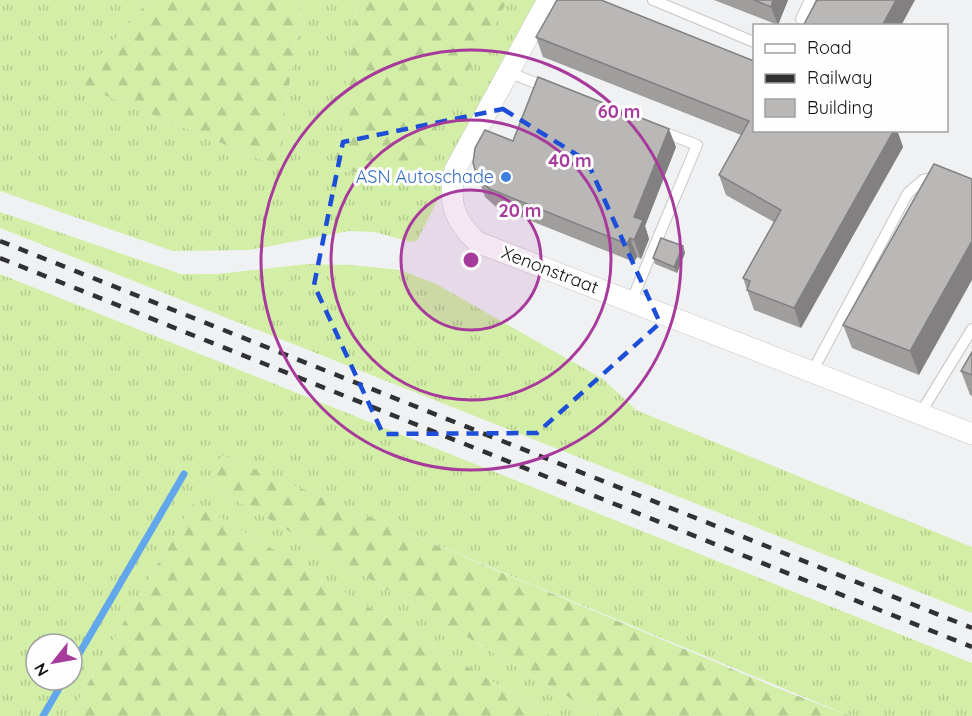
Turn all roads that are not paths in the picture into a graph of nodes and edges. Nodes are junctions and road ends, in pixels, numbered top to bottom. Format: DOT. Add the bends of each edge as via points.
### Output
graph roads {
  1 [pos="548,0"];
  2 [pos="653,0"];
  3 [pos="810,0"];
  4 [pos="801,19"];
  5 [pos="753,42"];
  6 [pos="508,72"];
  7 [pos="564,94"];
  8 [pos="642,123"];
  9 [pos="953,181"];
  10 [pos="631,302"];
  11 [pos="972,329"];
  12 [pos="812,372"];
  13 [pos="920,414"];
  14 [pos="972,434"];
  1 -- 6 [label="street, Xenonstraat"];
  2 -- 5 [label="lane"];
  3 -- 4 [label="lane"];
  6 -- 7 [label="lane"];
  6 -- 10 [label="street, Xenonstraat" via="455,170 451,189 462,228 477,242"];
  8 -- 10 [label="lane" via="697,145"];
  9 -- 12 [label="lane" via="933,177 908,193"];
  10 -- 12 [label="street, Xenonstraat"];
  11 -- 13 [label="lane"];
  12 -- 13 [label="street, Xenonstraat"];
  13 -- 14 [label="street, Xenonstraat"];
}
